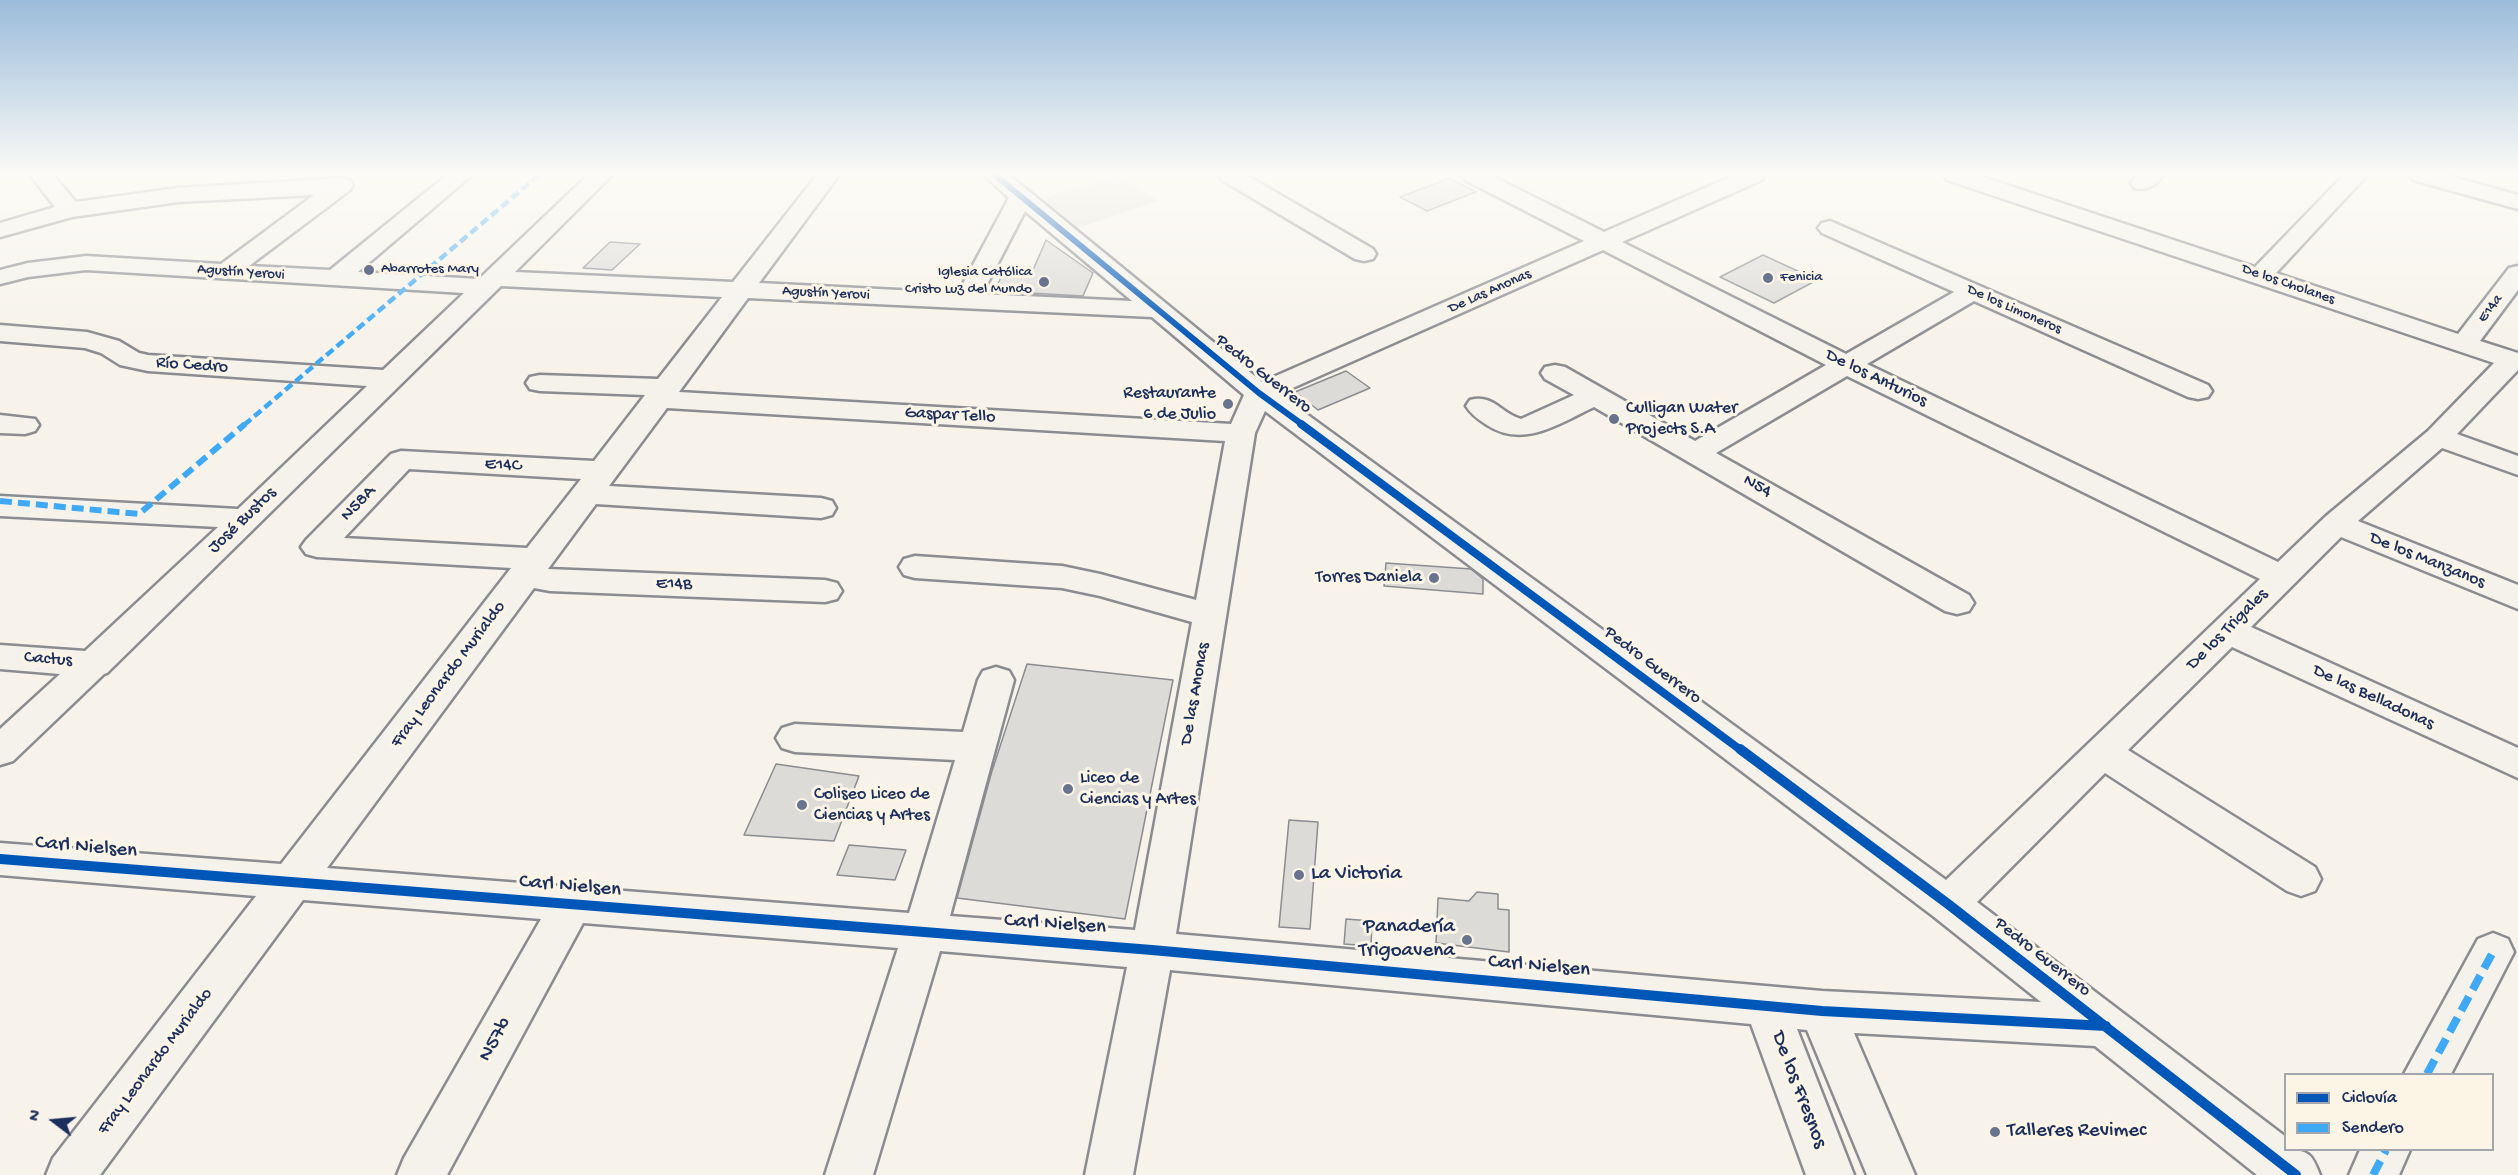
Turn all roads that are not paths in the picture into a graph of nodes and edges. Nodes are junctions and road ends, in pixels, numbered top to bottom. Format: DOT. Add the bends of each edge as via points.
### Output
graph roads {
  1 [pos="281,230"];
  2 [pos="395,230"];
  3 [pos="544,230"];
  4 [pos="786,230"];
  5 [pos="1004,230"];
  6 [pos="1061,230"];
  7 [pos="1323,230"];
  8 [pos="1583,230"];
  9 [pos="1630,230"];
  10 [pos="1834,230"];
  11 [pos="2122,230"];
  12 [pos="2303,230"];
  13 [pos="1605,241"];
  14 [pos="1364,254"];
  15 [pos="231,267"];
  16 [pos="2518,273"];
  17 [pos="2260,275"];
  18 [pos="0,277"];
  19 [pos="335,279"];
  20 [pos="488,283"];
  21 [pos="740,290"];
  22 [pos="1972,292"];
  23 [pos="966,301"];
  24 [pos="1158,310"];
  25 [pos="0,333"];
  26 [pos="2464,344"];
  27 [pos="2515,361"];
  28 [pos="1847,365"];
  29 [pos="1555,373"];
  30 [pos="389,379"];
  31 [pos="540,383"];
  32 [pos="2198,391"];
  33 [pos="1258,393"];
  34 [pos="662,394"];
  35 [pos="1595,396"];
  36 [pos="1480,406"];
  37 [pos="1241,433"];
  38 [pos="2438,437"];
  39 [pos="1696,452"];
  40 [pos="401,460"];
  41 [pos="2518,466"];
  42 [pos="596,483"];
  43 [pos="0,506"];
  44 [pos="821,508"];
  45 [pos="246,519"];
  46 [pos="2336,524"];
  47 [pos="317,547"];
  48 [pos="530,567"];
  49 [pos="915,567"];
  50 [pos="2282,577"];
  51 [pos="825,591"];
  52 [pos="2518,598"];
  53 [pos="1957,603"];
  54 [pos="1210,615"];
  55 [pos="2228,631"];
  56 [pos="0,657"];
  57 [pos="95,664"];
  58 [pos="996,680"];
  59 [pos="795,738"];
  60 [pos="977,747"];
  61 [pos="0,752"];
  62 [pos="2103,753"];
  63 [pos="2518,764"];
  64 [pos="0,859"];
  65 [pos="2301,879"];
  66 [pos="293,882"];
  67 [pos="1948,904"];
  68 [pos="571,905"];
  69 [pos="924,933"];
  70 [pos="1152,950"];
  71 [pos="2493,952"];
  72 [pos="1766,1006"];
  73 [pos="1822,1011"];
  74 [pos="2106,1026"];
  75 [pos="2428,1073"];
  76 [pos="2385,1151"];
  77 [pos="70,1175"];
  78 [pos="421,1175"];
  79 [pos="849,1175"];
  80 [pos="1109,1175"];
  81 [pos="1830,1175"];
  82 [pos="1891,1175"];
  83 [pos="2296,1175"];
  84 [pos="2373,1175"];
  1 -- 15 [label="street"];
  2 -- 19 [label="street"];
  3 -- 20 [label="street, José Bustos"];
  4 -- 21 [label="street, Fray Leonardo Murialdo"];
  5 -- 23 [label="street"];
  6 -- 24 [label="street, Pedro Guerrero"];
  7 -- 14 [label="street"];
  8 -- 13 [label="street, De los Anturios"];
  9 -- 13 [label="street, De Las Anonas"];
  10 -- 22 [label="street, De los Limoneros"];
  11 -- 17 [label="street, De los Cholanes"];
  12 -- 17 [label="street"];
  13 -- 28 [label="street, De los Anturios"];
  13 -- 33 [label="street, De Las Anonas"];
  15 -- 18 [label="street, Agustín Yerovi" via="86,263"];
  15 -- 19 [label="street, Agustín Yerovi"];
  16 -- 26 [label="street, E14a"];
  17 -- 26 [label="street, De los Cholanes"];
  19 -- 20 [label="street, Agustín Yerovi"];
  20 -- 21 [label="street, Agustín Yerovi"];
  20 -- 30 [label="street, José Bustos"];
  21 -- 23 [label="street, Agustín Yerovi"];
  21 -- 34 [label="street, Fray Leonardo Murialdo"];
  22 -- 28 [label="street"];
  22 -- 32 [label="street, De los Limoneros"];
  23 -- 24 [label="street, Agustín Yerovi"];
  24 -- 33 [label="street, Pedro Guerrero"];
  25 -- 30 [label="street, Río Cedro" via="100,343 130,359 148,363"];
  26 -- 27 [label="street, De los Cholanes"];
  27 -- 38 [label="street, De los Trigales"];
  28 -- 39 [label="street"];
  28 -- 50 [label="street, De los Anturios"];
  29 -- 35 [label="street, N54"];
  30 -- 45 [label="street, José Bustos"];
  31 -- 34 [label="street, Gaspar Tello"];
  33 -- 37 [label="street, De las Anonas"];
  33 -- 67 [label="street, Pedro Guerrero"];
  34 -- 37 [label="street, Gaspar Tello"];
  34 -- 42 [label="street, Fray Leonardo Murialdo"];
  35 -- 36 [label="street" via="1518,429"];
  35 -- 39 [label="street, N54"];
  37 -- 54 [label="street, De las Anonas"];
  38 -- 41 [label="street"];
  38 -- 46 [label="street, De los Trigales"];
  39 -- 53 [label="street, N54"];
  40 -- 42 [label="street, E14C"];
  40 -- 47 [label="street, N58A"];
  42 -- 44 [label="street, E14C"];
  42 -- 48 [label="street, Fray Leonardo Murialdo"];
  43 -- 45 [label="street"];
  45 -- 57 [label="street, José Bustos"];
  46 -- 50 [label="street, De los Trigales"];
  46 -- 52 [label="street, De los Manzanos"];
  47 -- 48 [label="street, E14B"];
  48 -- 51 [label="street, E14B" via="550,579"];
  48 -- 66 [label="street, Fray Leonardo Murialdo"];
  49 -- 54 [label="street" via="1061,577"];
  50 -- 55 [label="street, De los Trigales"];
  54 -- 70 [label="street, De las Anonas"];
  55 -- 62 [label="street, De los Trigales"];
  55 -- 63 [label="street, De las Belladonas"];
  56 -- 57 [label="street, Cactus"];
  57 -- 61 [label="street, José Bustos"];
  58 -- 60 [label="street"];
  59 -- 60 [label="street"];
  60 -- 69 [label="street"];
  62 -- 65 [label="street"];
  62 -- 67 [label="street, De los Trigales"];
  64 -- 66 [label="street, Carl Nielsen"];
  66 -- 68 [label="street, Carl Nielsen"];
  66 -- 77 [label="street, Fray Leonardo Murialdo"];
  67 -- 74 [label="street, Pedro Guerrero"];
  68 -- 69 [label="street, Carl Nielsen"];
  68 -- 78 [label="street, N57b"];
  69 -- 70 [label="street, Carl Nielsen"];
  69 -- 79 [label="street"];
  70 -- 72 [label="street, Carl Nielsen"];
  70 -- 80 [label="street, De las Anonas"];
  71 -- 75 [label="street"];
  72 -- 73 [label="street, Carl Nielsen"];
  72 -- 81 [label="street, De los Fresnos"];
  73 -- 74 [label="street, Carl Nielsen"];
  73 -- 82 [label="street"];
  74 -- 83 [label="street, Pedro Guerrero"];
  76 -- 84 [label="street"];
}
